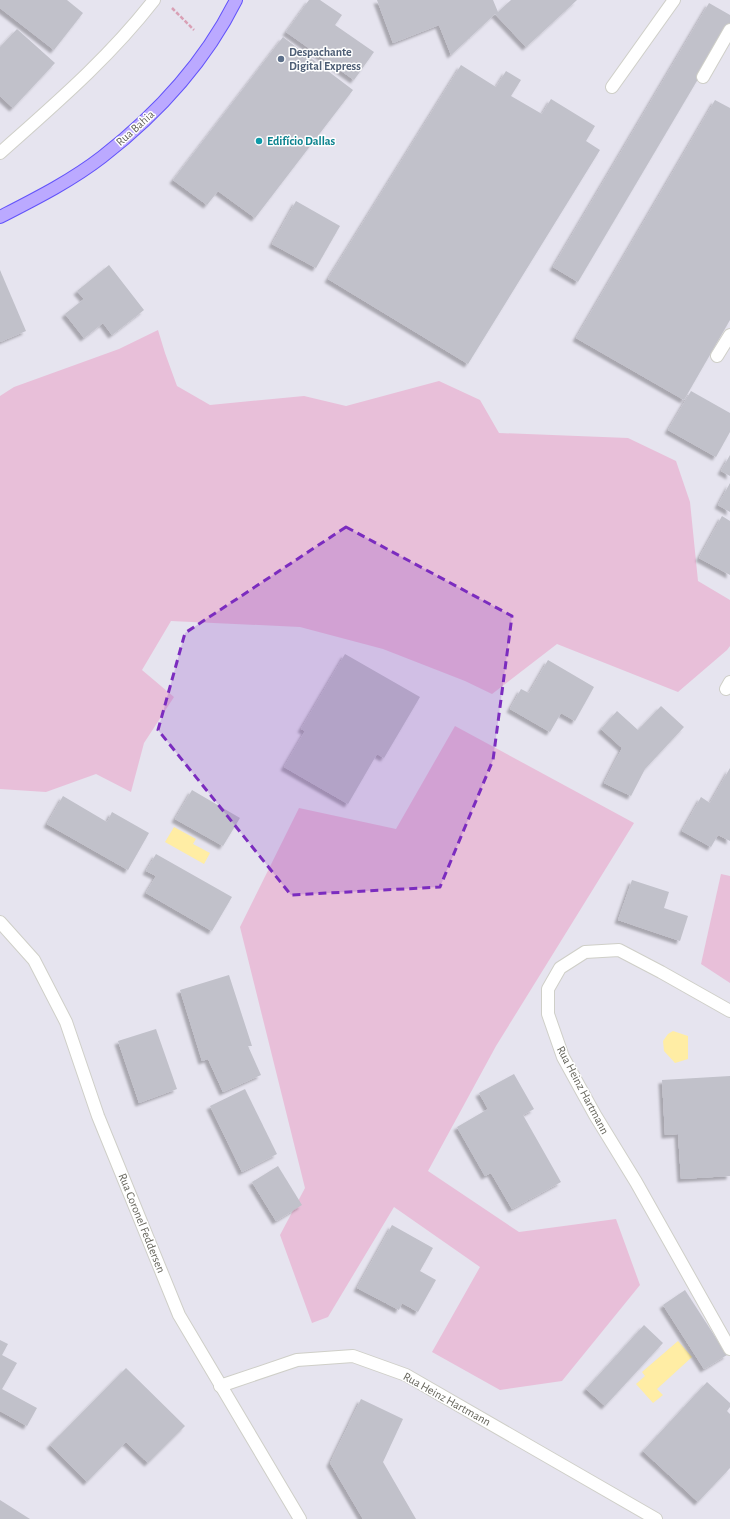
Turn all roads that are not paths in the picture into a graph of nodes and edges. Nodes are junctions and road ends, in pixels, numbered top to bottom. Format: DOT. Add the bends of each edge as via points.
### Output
graph roads {
  1 [pos="154,0"];
  2 [pos="236,0"];
  3 [pos="674,0"];
  4 [pos="730,30"];
  5 [pos="703,77"];
  6 [pos="612,87"];
  7 [pos="0,153"];
  8 [pos="0,217"];
  9 [pos="730,335"];
  10 [pos="717,356"];
  11 [pos="0,922"];
  12 [pos="730,1011"];
  13 [pos="730,1349"];
  14 [pos="220,1386"];
  15 [pos="300,1519"];
  16 [pos="656,1519"];
  1 -- 7 [label="street" via="80,82"];
  2 -- 8 [label="main road, Rua Bahia" via="211,41 161,105 102,157 37,198"];
  3 -- 6 [label="street"];
  4 -- 5 [label="street"];
  9 -- 10 [label="street"];
  11 -- 14 [label="street, Rua Coronel Feddersen" via="34,960 66,1022 98,1116 179,1315"];
  12 -- 13 [label="street, Rua Heinz Hartmann" via="619,950 585,952 560,968 548,989 548,1014 563,1057"];
  14 -- 15 [label="street, Rua Coronel Feddersen"];
  14 -- 16 [label="street, Rua Heinz Hartmann" via="297,1360 353,1356 406,1374"];
}
